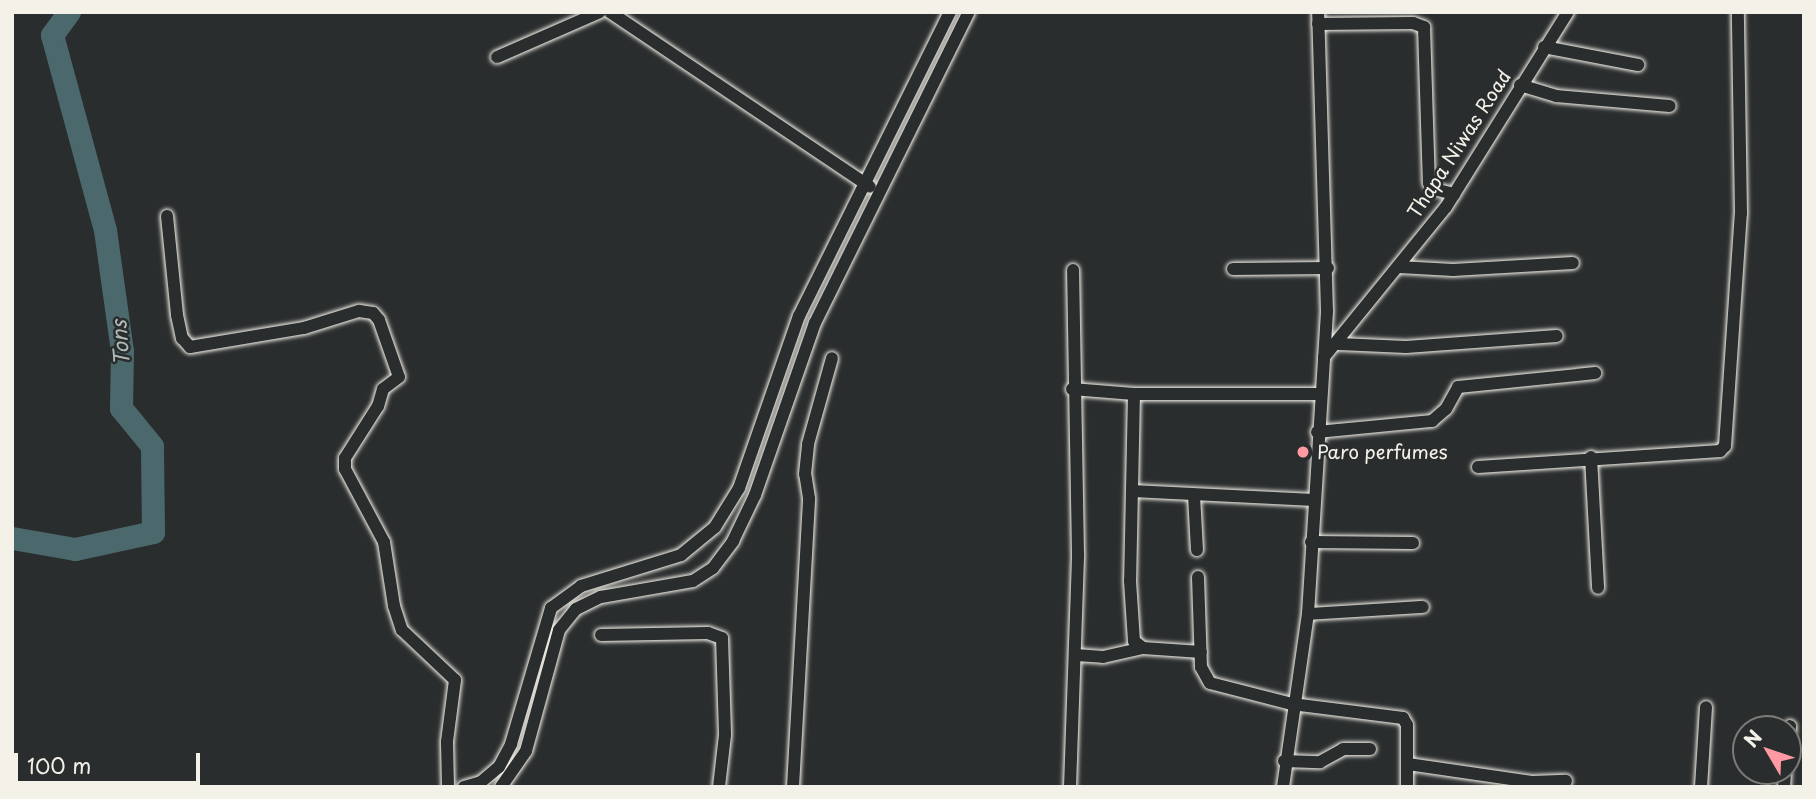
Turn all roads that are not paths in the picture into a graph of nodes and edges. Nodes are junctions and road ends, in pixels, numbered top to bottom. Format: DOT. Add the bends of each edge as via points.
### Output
graph roads {
  1 [pos="600,12"];
  2 [pos="610,12"];
  3 [pos="950,12"];
  4 [pos="969,12"];
  5 [pos="1568,12"];
  6 [pos="1738,12"];
  7 [pos="1318,18"];
  8 [pos="1544,47"];
  9 [pos="929,54"];
  10 [pos="497,57"];
  11 [pos="945,61"];
  12 [pos="1638,65"];
  13 [pos="1520,85"];
  14 [pos="1670,107"];
  15 [pos="865,183"];
  16 [pos="879,193"];
  17 [pos="1454,194"];
  18 [pos="167,216"];
  19 [pos="1573,262"];
  20 [pos="1399,267"];
  21 [pos="1328,268"];
  22 [pos="1073,270"];
  23 [pos="1233,270"];
  24 [pos="1558,336"];
  25 [pos="1339,344"];
  26 [pos="1324,357"];
  27 [pos="832,358"];
  28 [pos="1595,373"];
  29 [pos="1072,389"];
  30 [pos="1134,394"];
  31 [pos="1319,394"];
  32 [pos="1317,432"];
  33 [pos="1591,457"];
  34 [pos="1478,467"];
  35 [pos="1132,491"];
  36 [pos="1194,495"];
  37 [pos="1314,500"];
  38 [pos="1311,542"];
  39 [pos="1413,543"];
  40 [pos="1197,550"];
  41 [pos="1198,577"];
  42 [pos="1598,588"];
  43 [pos="1423,607"];
  44 [pos="1308,614"];
  45 [pos="601,635"];
  46 [pos="1143,648"];
  47 [pos="1201,652"];
  48 [pos="1076,654"];
  49 [pos="1292,704"];
  50 [pos="1706,707"];
  51 [pos="1370,749"];
  52 [pos="1284,761"];
  53 [pos="1408,764"];
  54 [pos="1566,781"];
  55 [pos="448,787"];
  56 [pos="464,787"];
  57 [pos="501,787"];
  58 [pos="719,787"];
  59 [pos="793,787"];
  60 [pos="1070,787"];
  61 [pos="1283,787"];
  62 [pos="1407,787"];
  63 [pos="1701,787"];
  1 -- 10 [label="street"];
  2 -- 15 [label="street"];
  3 -- 9 [label="street"];
  4 -- 11 [label="street"];
  5 -- 8 [label="street, Thapa Niwas Road"];
  6 -- 33 [label="street" via="1741,214 1725,446 1720,451"];
  7 -- 17 [label="street" via="1424,27 1429,183"];
  7 -- 21 [label="street"];
  8 -- 12 [label="street"];
  8 -- 13 [label="street, Thapa Niwas Road"];
  9 -- 11 [label="street"];
  9 -- 15 [label="street"];
  11 -- 16 [label="street"];
  13 -- 14 [label="street" via="1556,96"];
  13 -- 17 [label="street, Thapa Niwas Road"];
  15 -- 16 [label="street"];
  15 -- 56 [label="street" via="799,316 739,488 715,527 681,555 581,586 551,608 511,744 499,767 481,782"];
  16 -- 57 [label="street" via="815,323 755,495 733,541 713,568 693,581 601,597 576,608 559,630 526,751"];
  17 -- 20 [label="street, Thapa Niwas Road"];
  18 -- 55 [label="street" via="177,315 182,338 190,347 304,328 359,311 373,313 379,320 399,377 383,389 378,406 345,458 345,469 384,542 402,630 455,680 447,742"];
  19 -- 20 [label="street" via="1453,270"];
  20 -- 25 [label="street, Thapa Niwas Road"];
  21 -- 23 [label="street"];
  21 -- 26 [label="street"];
  22 -- 29 [label="street"];
  24 -- 25 [label="street" via="1406,347"];
  25 -- 26 [label="street, Thapa Niwas Road"];
  26 -- 31 [label="street"];
  27 -- 59 [label="street" via="808,444 805,474 809,498"];
  28 -- 32 [label="street" via="1458,387 1446,409 1432,421"];
  29 -- 30 [label="street"];
  29 -- 48 [label="street" via="1078,554"];
  30 -- 31 [label="street"];
  30 -- 35 [label="street"];
  31 -- 32 [label="street"];
  32 -- 37 [label="street"];
  33 -- 34 [label="street"];
  33 -- 42 [label="street"];
  35 -- 36 [label="street"];
  35 -- 46 [label="street" via="1131,614 1135,641"];
  36 -- 37 [label="street"];
  36 -- 40 [label="street"];
  37 -- 38 [label="street"];
  38 -- 39 [label="street"];
  38 -- 44 [label="street"];
  41 -- 47 [label="street"];
  43 -- 44 [label="street"];
  44 -- 49 [label="street"];
  45 -- 58 [label="street" via="708,633 723,638 725,735"];
  46 -- 47 [label="street"];
  46 -- 48 [label="street" via="1104,657"];
  47 -- 49 [label="street" via="1204,675 1215,687"];
  48 -- 60 [label="street"];
  49 -- 52 [label="street"];
  49 -- 53 [label="street" via="1403,718 1408,725"];
  50 -- 63 [label="street"];
  51 -- 52 [label="street" via="1343,750 1320,762"];
  52 -- 61 [label="street"];
  53 -- 54 [label="street" via="1532,782"];
  53 -- 62 [label="street"];
}
